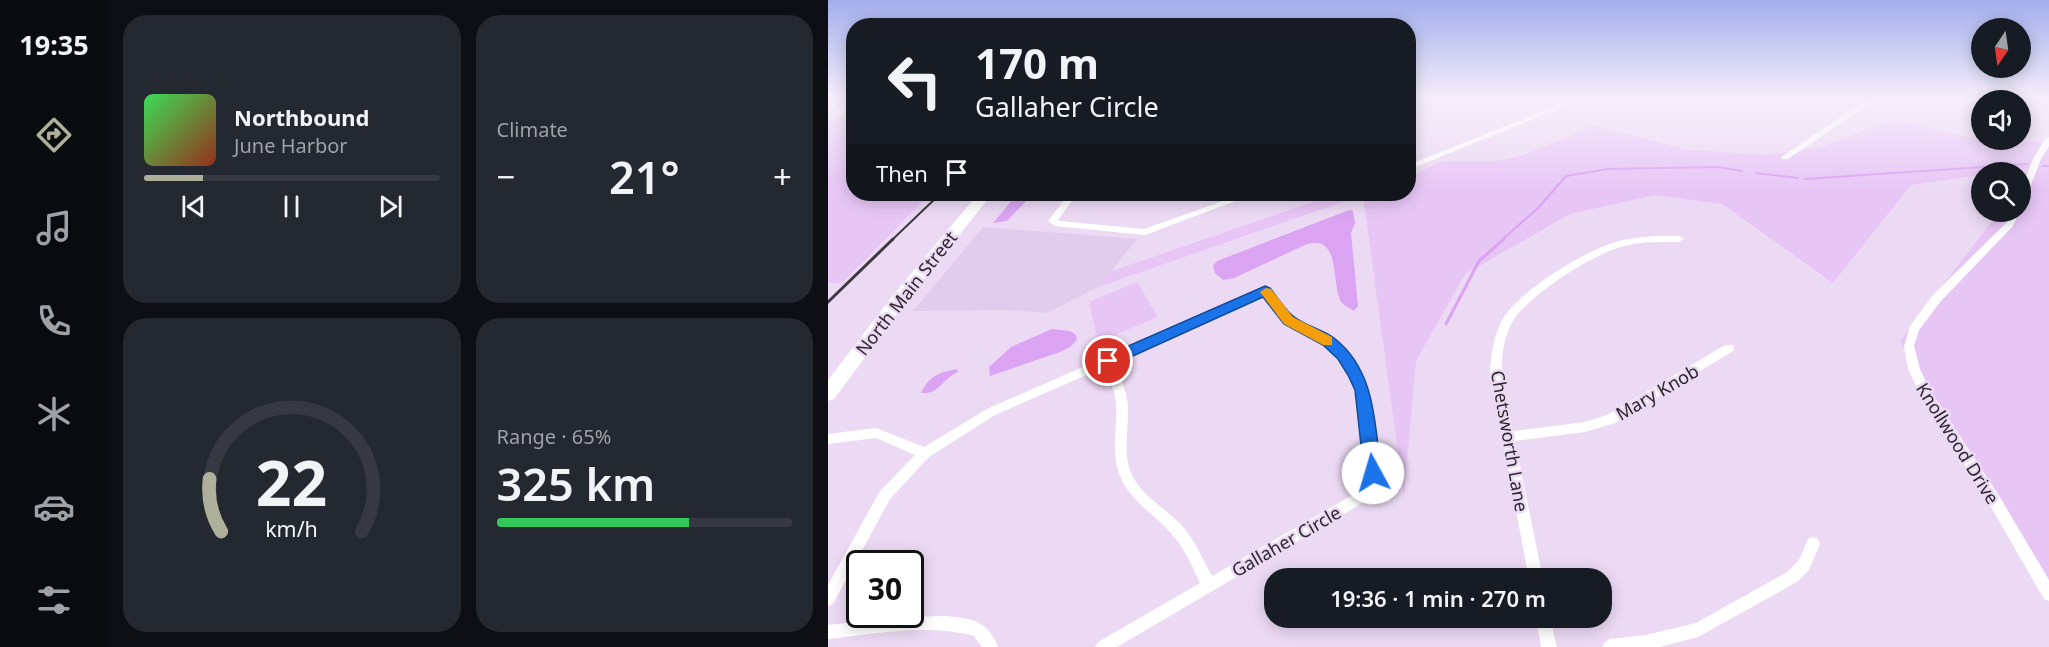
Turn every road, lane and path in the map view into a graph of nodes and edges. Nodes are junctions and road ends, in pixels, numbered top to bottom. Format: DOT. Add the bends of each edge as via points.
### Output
graph roads {
  1 [pos="1505,129"];
  2 [pos="1827,129"];
  3 [pos="2049,139"];
  4 [pos="1785,157"];
  5 [pos="1416,165"];
  6 [pos="2031,175"];
  7 [pos="980,201"];
  8 [pos="1068,201"];
  9 [pos="1232,201"];
  10 [pos="2011,222"];
  11 [pos="1679,239"];
  12 [pos="1730,348"];
  13 [pos="1108,361"];
  14 [pos="828,394"];
  15 [pos="1509,436"];
  16 [pos="828,439"];
  17 [pos="925,453"];
  18 [pos="1813,544"];
  19 [pos="1534,568"];
  20 [pos="1209,586"];
  21 [pos="2049,594"];
  22 [pos="828,599"];
  23 [pos="1545,628"];
  24 [pos="828,632"];
  25 [pos="990,647"];
  26 [pos="1103,647"];
  27 [pos="1549,647"];
  28 [pos="1610,647"];
  1 -- 5 [label="street"];
  2 -- 4 [label="street"];
  3 -- 6 [label="street"];
  7 -- 14 [label="main road, North Main Street"];
  8 -- 9 [label="street" via="1053,221 1058,224 1132,232 1155,230"];
  10 -- 21 [label="street, Knollwood Drive" via="1937,298 1914,329 1909,346 1924,393"];
  11 -- 15 [label="street, Chetsworth Lane" via="1650,238 1615,246 1547,284 1518,306 1504,328 1496,359 1497,384"];
  12 -- 15 [label="street, Mary Knob" via="1611,419 1552,433"];
  13 -- 17 [label="street, Gallaher Circle" via="991,412"];
  13 -- 20 [label="street" via="1120,392 1120,455 1124,473 1132,489 1182,536"];
  13 -- 20 [label="street, Gallaher Circle" via="1265,291 1288,320 1328,341 1343,355 1362,390 1373,473 1370,486 1361,497"];
  15 -- 19 [label="street, Chetsworth Lane"];
  16 -- 17 [label="street" via="876,433"];
  17 -- 22 [label="street, Gallaher Circle" via="885,495"];
  18 -- 28 [label="street" via="1804,565 1792,577 1698,630 1646,644"];
  20 -- 26 [label="street, Gallaher Circle"];
  23 -- 27 [label="street"];
  24 -- 25 [label="street" via="894,625 946,625 977,629"];
}
